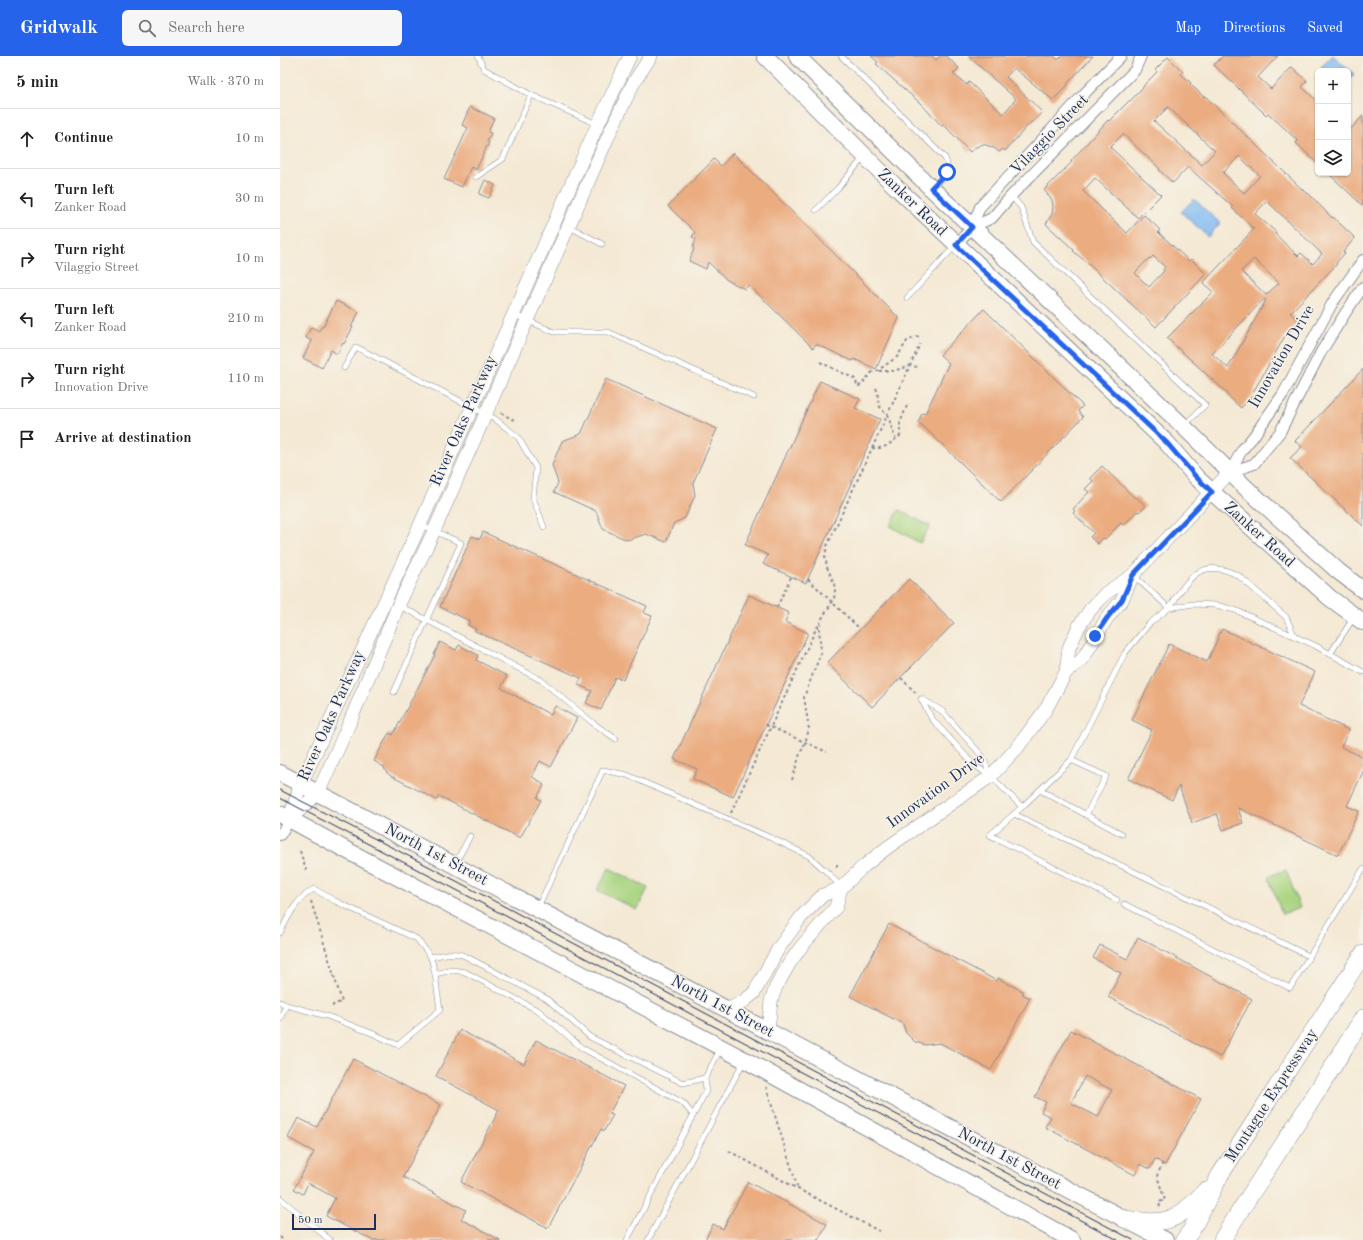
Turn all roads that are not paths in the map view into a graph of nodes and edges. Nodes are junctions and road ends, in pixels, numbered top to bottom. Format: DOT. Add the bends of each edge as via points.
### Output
graph roads {
  1 [pos="478,56"];
  2 [pos="630,56"];
  3 [pos="651,56"];
  4 [pos="765,56"];
  5 [pos="841,56"];
  6 [pos="1121,56"];
  7 [pos="1140,56"];
  8 [pos="804,60"];
  9 [pos="531,95"];
  10 [pos="598,124"];
  11 [pos="611,130"];
  12 [pos="865,156"];
  13 [pos="476,177"];
  14 [pos="931,188"];
  15 [pos="1011,196"];
  16 [pos="816,210"];
  17 [pos="555,220"];
  18 [pos="569,227"];
  19 [pos="972,227"];
  20 [pos="602,244"];
  21 [pos="956,245"];
  22 [pos="1363,260"];
  23 [pos="1363,287"];
  24 [pos="907,298"];
  25 [pos="514,314"];
  26 [pos="528,321"];
  27 [pos="344,368"];
  28 [pos="754,397"];
  29 [pos="473,406"];
  30 [pos="492,412"];
  31 [pos="1184,426"];
  32 [pos="1230,472"];
  33 [pos="1212,492"];
  34 [pos="420,525"];
  35 [pos="544,527"];
  36 [pos="434,531"];
  37 [pos="1133,575"];
  38 [pos="1363,590"];
  39 [pos="385,600"];
  40 [pos="398,606"];
  41 [pos="1169,608"];
  42 [pos="1359,619"];
  43 [pos="426,620"];
  44 [pos="1295,637"];
  45 [pos="1330,654"];
  46 [pos="1066,672"];
  47 [pos="1363,672"];
  48 [pos="394,692"];
  49 [pos="616,739"];
  50 [pos="1071,760"];
  51 [pos="280,773"];
  52 [pos="991,776"];
  53 [pos="301,784"];
  54 [pos="1040,790"];
  55 [pos="318,793"];
  56 [pos="1022,807"];
  57 [pos="1014,814"];
  58 [pos="1086,815"];
  59 [pos="285,816"];
  60 [pos="1122,834"];
  61 [pos="280,835"];
  62 [pos="470,836"];
  63 [pos="454,865"];
  64 [pos="1363,869"];
  65 [pos="841,888"];
  66 [pos="1117,900"];
  67 [pos="1124,904"];
  68 [pos="537,909"];
  69 [pos="280,933"];
  70 [pos="1363,954"];
  71 [pos="1309,956"];
  72 [pos="431,957"];
  73 [pos="435,974"];
  74 [pos="280,1002"];
  75 [pos="286,1005"];
  76 [pos="728,1010"];
  77 [pos="1363,1018"];
  78 [pos="280,1019"];
  79 [pos="768,1032"];
  80 [pos="722,1048"];
  81 [pos="745,1060"];
  82 [pos="705,1078"];
  83 [pos="693,1115"];
  84 [pos="1220,1175"];
  85 [pos="280,1198"];
  86 [pos="1124,1219"];
  87 [pos="330,1240"];
  88 [pos="627,1240"];
  89 [pos="648,1240"];
  90 [pos="1072,1240"];
  91 [pos="1165,1240"];
  92 [pos="1184,1240"];
  93 [pos="1222,1240"];
  1 -- 9 [label="lane" via="484,69"];
  2 -- 10 [label="street, River Oaks Parkway"];
  3 -- 11 [label="street, River Oaks Parkway" via="634,82"];
  4 -- 12 [label="main road, Zanker Road"];
  5 -- 14 [label="lane" via="945,158 947,172"];
  6 -- 19 [label="street, Vilaggio Street" via="980,207"];
  7 -- 15 [label="street, Vilaggio Street" via="1135,70"];
  8 -- 14 [label="main road, Zanker Road"];
  9 -- 10 [label="lane"];
  9 -- 13 [label="lane" via="503,159"];
  10 -- 11 [label="lane"];
  10 -- 17 [label="street, River Oaks Parkway"];
  11 -- 18 [label="street, River Oaks Parkway"];
  12 -- 16 [label="lane"];
  12 -- 21 [label="main road, Zanker Road"];
  14 -- 19 [label="main road, Zanker Road"];
  15 -- 19 [label="street, Vilaggio Street" via="992,218"];
  15 -- 31 [label="lane" via="1021,207 1033,242 1205,405"];
  17 -- 18 [label="street"];
  17 -- 25 [label="street, River Oaks Parkway"];
  18 -- 20 [label="lane"];
  18 -- 26 [label="street, River Oaks Parkway"];
  19 -- 21 [label="street, Vilaggio Street"];
  19 -- 31 [label="main road, Zanker Road"];
  21 -- 24 [label="lane"];
  21 -- 33 [label="main road, Zanker Road" via="1167,443"];
  22 -- 32 [label="street, Innovation Drive" via="1333,302 1283,394 1242,450"];
  23 -- 32 [label="street, Innovation Drive" via="1322,352 1280,432 1254,464"];
  25 -- 26 [label="lane"];
  25 -- 29 [label="street, River Oaks Parkway"];
  26 -- 28 [label="lane" via="554,332 608,332"];
  26 -- 30 [label="street, River Oaks Parkway"];
  27 -- 29 [label="lane" via="356,347"];
  29 -- 30 [label="lane"];
  29 -- 34 [label="street, River Oaks Parkway"];
  30 -- 35 [label="lane" via="495,419 518,437 536,468 533,498"];
  30 -- 36 [label="street, River Oaks Parkway"];
  31 -- 32 [label="main road, Zanker Road"];
  32 -- 33 [label="street, Innovation Drive"];
  32 -- 38 [label="main road, Zanker Road" via="1338,571"];
  33 -- 37 [label="street, Innovation Drive"];
  33 -- 42 [label="main road, Zanker Road" via="1310,581"];
  34 -- 36 [label="lane"];
  34 -- 39 [label="street, River Oaks Parkway"];
  36 -- 40 [label="street, River Oaks Parkway"];
  36 -- 43 [label="lane" via="461,543"];
  37 -- 41 [label="lane"];
  37 -- 46 [label="street, Innovation Drive" via="1122,600 1107,618 1082,660"];
  37 -- 46 [label="street, Innovation Drive" via="1106,593 1090,610 1069,648"];
  39 -- 40 [label="lane"];
  39 -- 53 [label="street, River Oaks Parkway"];
  40 -- 43 [label="lane"];
  40 -- 55 [label="street, River Oaks Parkway"];
  41 -- 44 [label="lane" via="1193,604 1216,605 1235,610"];
  41 -- 44 [label="lane" via="1199,572 1223,570 1240,576 1286,617"];
  41 -- 50 [label="lane" via="1149,624 1125,653"];
  42 -- 45 [label="lane"];
  43 -- 48 [label="lane"];
  43 -- 49 [label="lane" via="541,680"];
  44 -- 45 [label="lane"];
  45 -- 47 [label="lane"];
  46 -- 52 [label="street, Innovation Drive" via="1031,731"];
  50 -- 54 [label="lane"];
  50 -- 58 [label="lane" via="1106,776"];
  51 -- 53 [label="main road, North 1st Street"];
  52 -- 52 [label="lane" via="974,765 932,719 921,699 942,711 983,757"];
  52 -- 56 [label="lane"];
  52 -- 65 [label="street, Innovation Drive" via="888,847"];
  53 -- 55 [label="main road, North 1st Street"];
  53 -- 59 [label="street, River Oaks Parkway"];
  54 -- 56 [label="lane"];
  54 -- 58 [label="lane"];
  55 -- 59 [label="street, River Oaks Parkway"];
  55 -- 63 [label="main road, North 1st Street"];
  56 -- 57 [label="lane"];
  57 -- 66 [label="lane" via="990,835"];
  57 -- 71 [label="lane"];
  58 -- 60 [label="lane"];
  59 -- 61 [label="street"];
  59 -- 80 [label="main road"];
  62 -- 63 [label="lane"];
  63 -- 68 [label="main road, North 1st Street"];
  64 -- 71 [label="lane"];
  65 -- 68 [label="lane" via="809,856 627,775 603,770"];
  65 -- 76 [label="street, Innovation Drive" via="823,895 801,917 778,949 754,993"];
  65 -- 79 [label="street" via="836,907 801,946 776,987 771,1001"];
  67 -- 71 [label="lane" via="1290,988"];
  68 -- 76 [label="main road, North 1st Street"];
  69 -- 72 [label="lane" via="295,905 314,889 417,939"];
  70 -- 84 [label="highway, Montague Expressway"];
  72 -- 73 [label="lane"];
  72 -- 82 [label="lane" via="451,953 465,956 547,999 590,1037 683,1083"];
  73 -- 75 [label="lane" via="440,1010 398,1045 327,1016"];
  73 -- 83 [label="lane" via="452,970 465,972 539,1011 582,1048 683,1103"];
  74 -- 75 [label="lane"];
  75 -- 78 [label="lane"];
  76 -- 79 [label="main road, North 1st Street"];
  77 -- 93 [label="highway"];
  79 -- 86 [label="main road, North 1st Street"];
  80 -- 81 [label="main road"];
  80 -- 82 [label="lane"];
  81 -- 89 [label="lane"];
  81 -- 90 [label="main road"];
  82 -- 83 [label="lane" via="706,1091"];
  83 -- 88 [label="lane"];
  84 -- 86 [label="highway" via="1191,1206 1175,1218 1148,1223"];
  84 -- 92 [label="highway, Montague Expressway"];
  85 -- 87 [label="lane"];
  86 -- 91 [label="main road, North 1st Street"];
}
